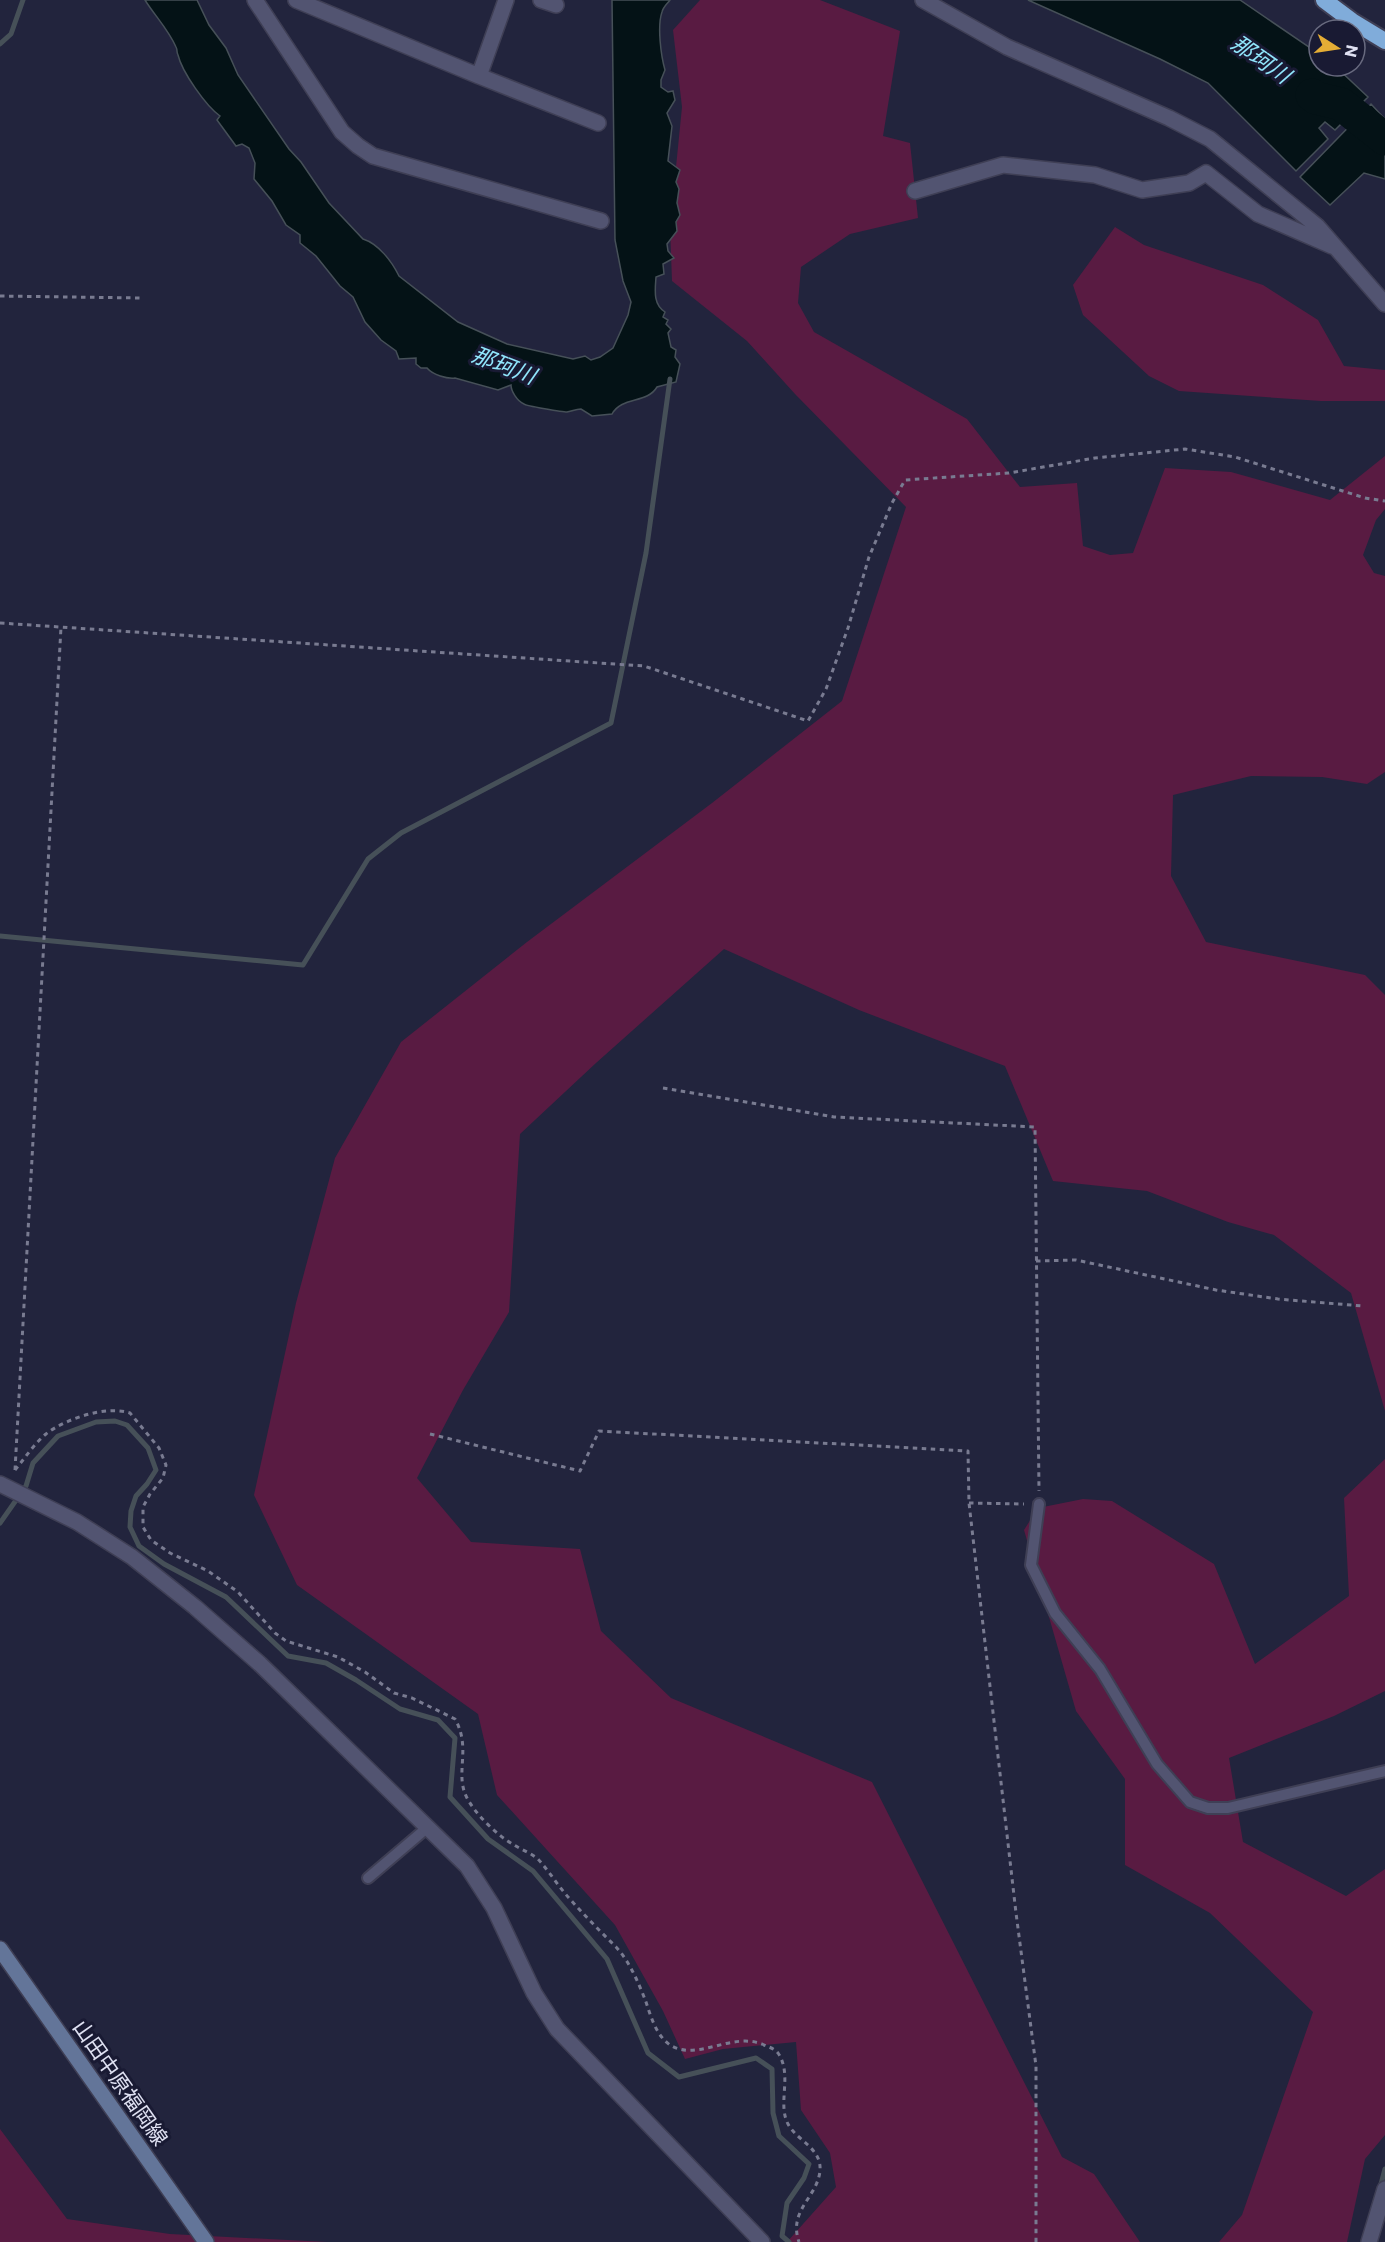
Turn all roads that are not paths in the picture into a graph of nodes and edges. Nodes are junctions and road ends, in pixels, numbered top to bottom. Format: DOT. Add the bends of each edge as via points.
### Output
graph roads {
  1 [pos="255,0"];
  2 [pos="296,0"];
  3 [pos="506,0"];
  4 [pos="923,0"];
  5 [pos="1324,0"];
  6 [pos="1385,41"];
  7 [pos="479,76"];
  8 [pos="598,123"];
  9 [pos="915,191"];
  10 [pos="601,221"];
  11 [pos="1337,249"];
  12 [pos="1385,304"];
  13 [pos="6,1487"];
  14 [pos="1040,1504"];
  15 [pos="1385,1771"];
  16 [pos="428,1827"];
  17 [pos="368,1878"];
  18 [pos="0,1949"];
  19 [pos="1385,2189"];
  20 [pos="760,2241"];
  21 [pos="206,2242"];
  22 [pos="1369,2242"];
  1 -- 10 [label="street" via="342,132 373,156"];
  2 -- 7 [label="street"];
  3 -- 7 [label="street"];
  4 -- 11 [label="street" via="1007,47 1210,140 1317,226"];
  5 -- 6 [label="highway"];
  7 -- 8 [label="street"];
  9 -- 11 [label="street" via="1003,165 1095,175 1142,190 1189,183 1206,172 1258,214"];
  11 -- 12 [label="street"];
  13 -- 16 [label="street" via="77,1522 132,1557 195,1607 260,1664"];
  14 -- 15 [label="lane" via="1031,1565 1055,1613 1100,1669 1157,1764 1190,1802 1228,1809"];
  16 -- 17 [label="lane"];
  16 -- 20 [label="street" via="467,1866 494,1908 534,1993 557,2028"];
  18 -- 21 [label="main road, 山田中原福岡線"];
  19 -- 22 [label="street"];
}
